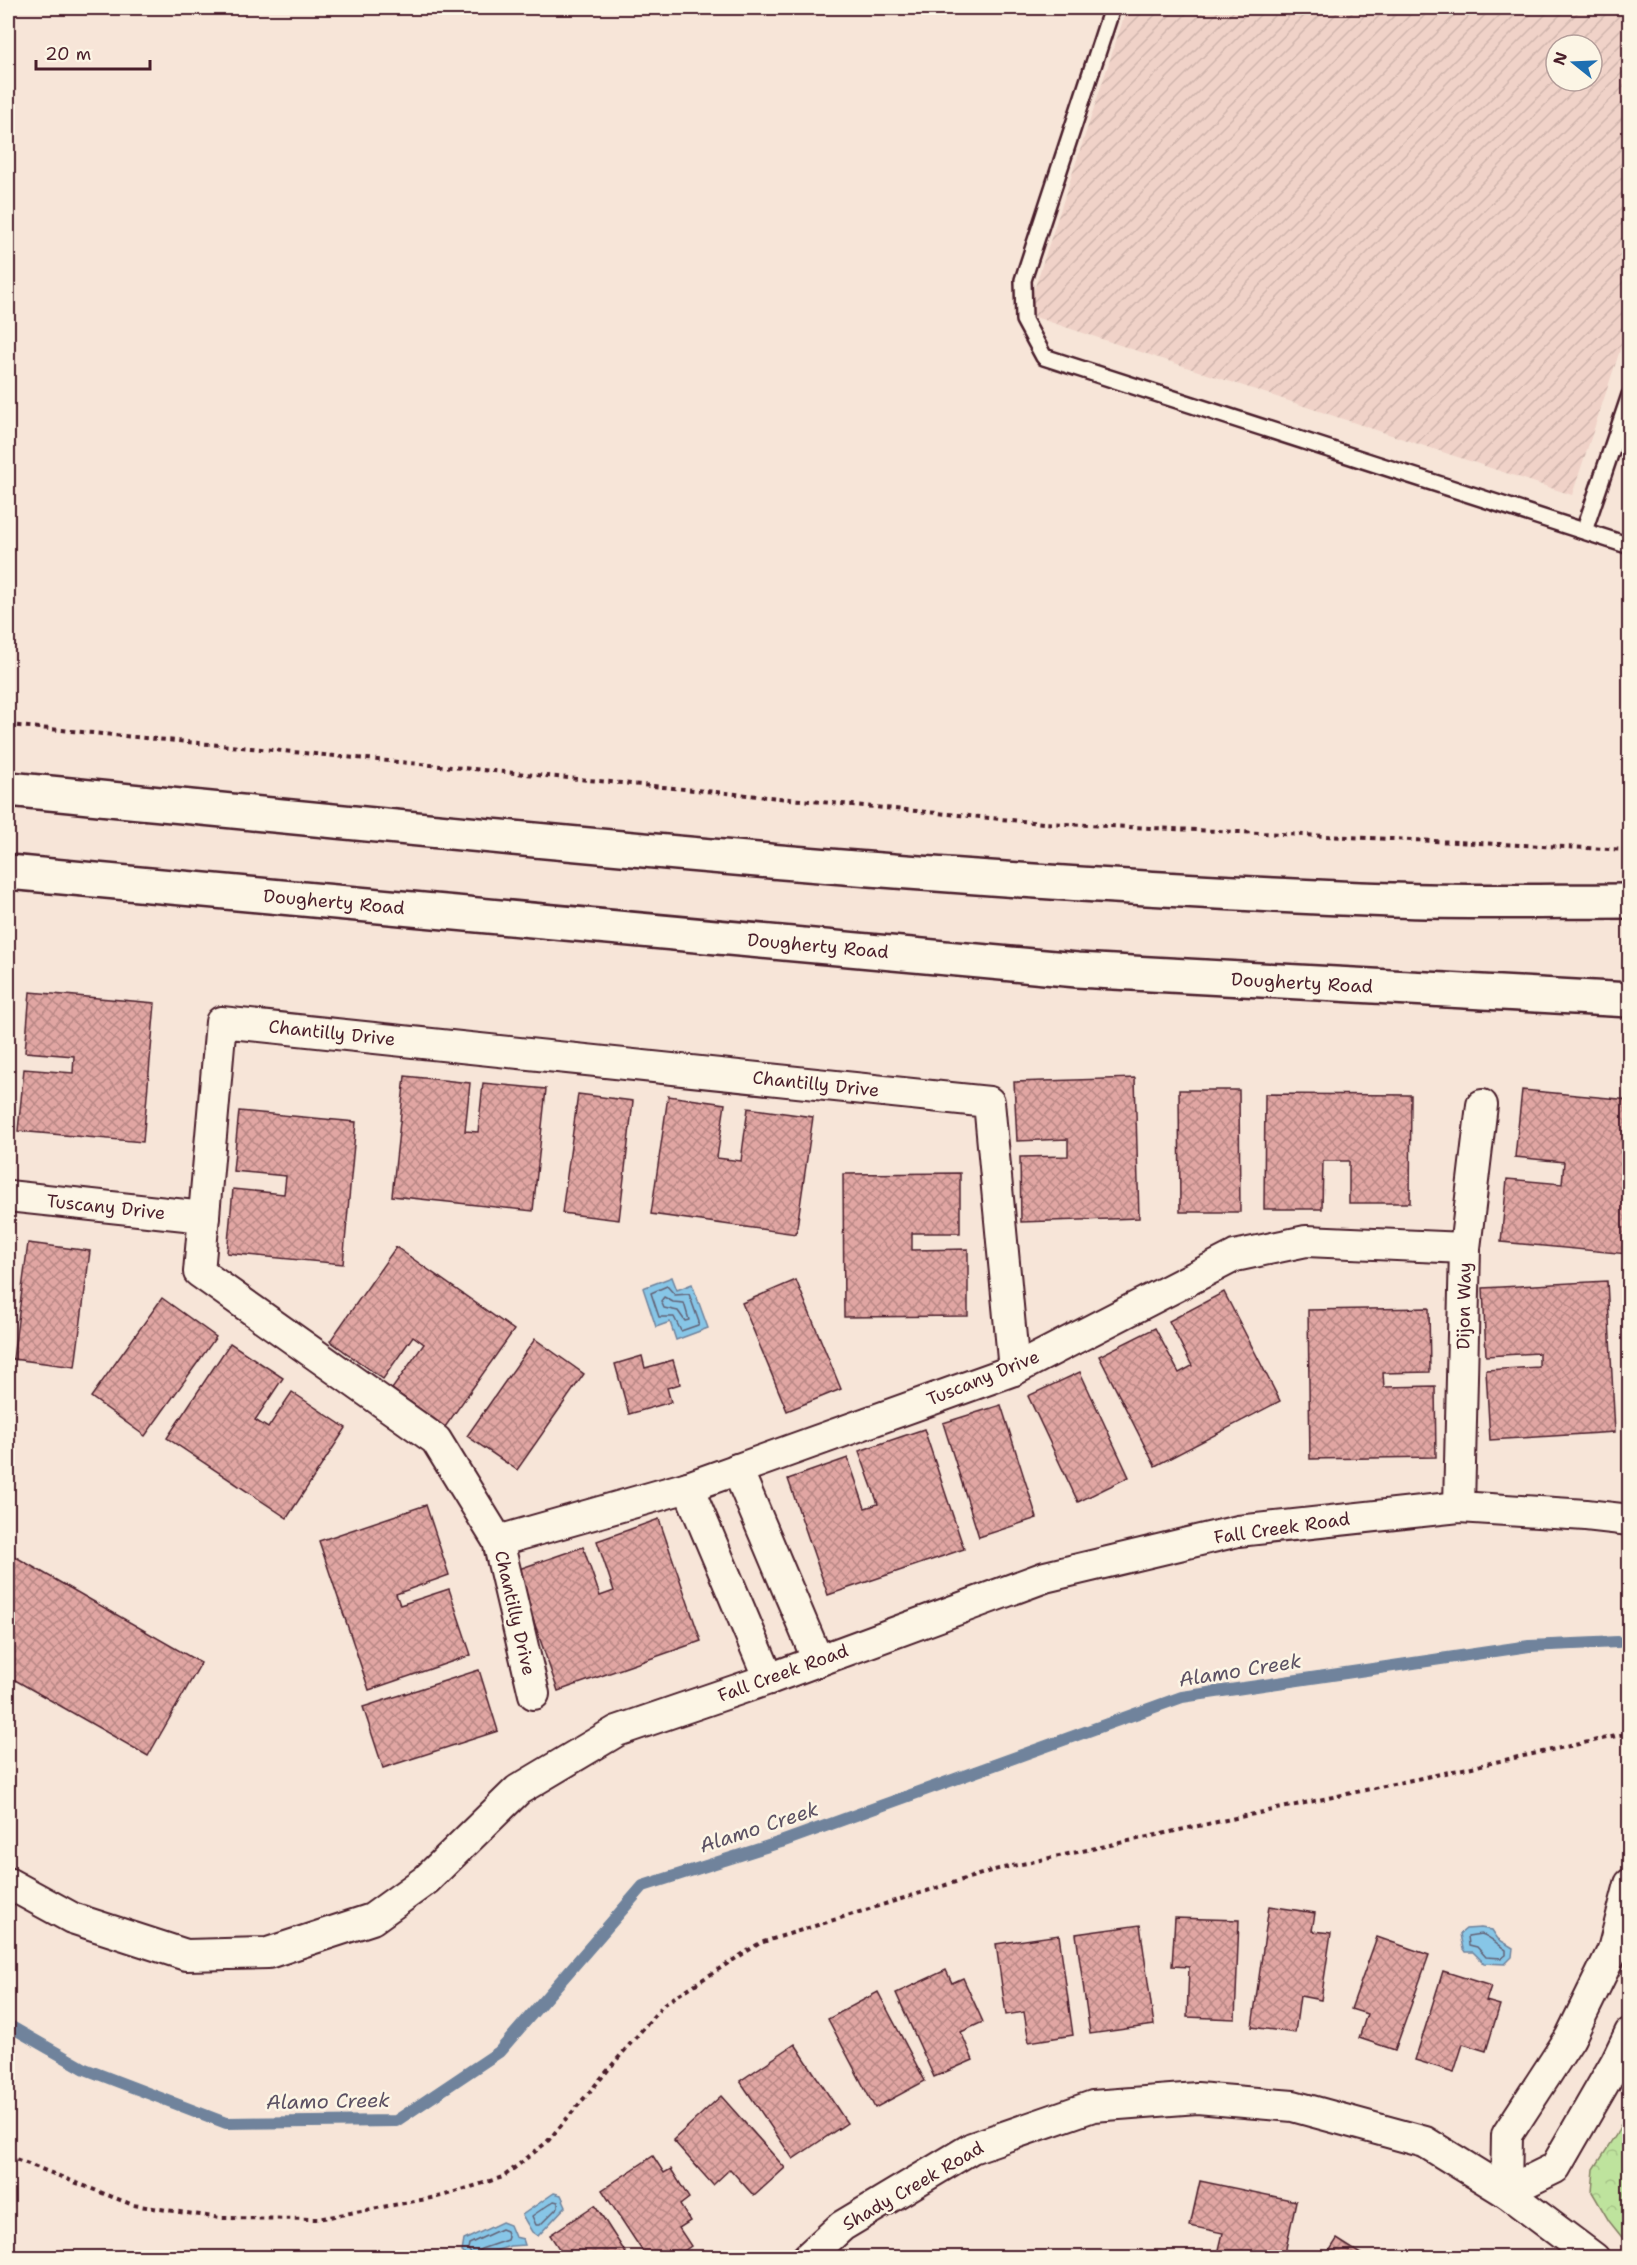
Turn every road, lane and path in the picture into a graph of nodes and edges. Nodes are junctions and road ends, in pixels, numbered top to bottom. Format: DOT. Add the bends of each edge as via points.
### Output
graph roads {
  1 [pos="1112,8"];
  2 [pos="1629,395"];
  3 [pos="1584,531"];
  4 [pos="1629,546"];
  5 [pos="8,725"];
  6 [pos="8,789"];
  7 [pos="1629,850"];
  8 [pos="8,872"];
  9 [pos="1629,901"];
  10 [pos="1629,1000"];
  11 [pos="1482,1105"];
  12 [pos="8,1196"];
  13 [pos="204,1217"];
  14 [pos="1465,1248"];
  15 [pos="1014,1370"];
  16 [pos="737,1469"];
  17 [pos="688,1487"];
  18 [pos="1459,1507"];
  19 [pos="1629,1521"];
  20 [pos="498,1541"];
  21 [pos="818,1661"];
  22 [pos="769,1678"];
  23 [pos="534,1694"];
  24 [pos="1629,1733"];
  25 [pos="8,1883"];
  26 [pos="1629,1884"];
  27 [pos="1629,2033"];
  28 [pos="8,2156"];
  29 [pos="1506,2192"];
  30 [pos="807,2258"];
  31 [pos="1594,2258"];
  1 -- 3 [label="lane" via="1023,280 1024,320 1044,357"];
  2 -- 3 [label="lane"];
  3 -- 4 [label="lane"];
  5 -- 7 [label="path" via="1043,823"];
  6 -- 9 [label="main road" via="900,872 1111,887 1397,901"];
  8 -- 10 [label="main road, Dougherty Road" via="1077,970"];
  11 -- 14 [label="street, Dijon Way"];
  12 -- 13 [label="street, Tuscany Drive"];
  13 -- 15 [label="street, Chantilly Drive" via="221,1022 989,1102"];
  13 -- 20 [label="street, Chantilly Drive" via="199,1272 436,1440"];
  14 -- 15 [label="street, Tuscany Drive" via="1306,1241 1235,1256"];
  14 -- 18 [label="street, Dijon Way"];
  15 -- 16 [label="street, Tuscany Drive"];
  16 -- 17 [label="street, Tuscany Drive"];
  16 -- 21 [label="street"];
  17 -- 20 [label="street, Tuscany Drive"];
  17 -- 22 [label="street"];
  18 -- 19 [label="street, Fall Creek Road"];
  18 -- 21 [label="street, Fall Creek Road" via="1238,1531 1193,1541 1045,1577"];
  20 -- 23 [label="street, Chantilly Drive"];
  21 -- 22 [label="street, Fall Creek Road"];
  22 -- 25 [label="street, Fall Creek Road" via="617,1731 518,1790 426,1880 372,1919 268,1953 186,1955 72,1918"];
  24 -- 28 [label="path" via="994,1870 760,1944 664,2004 547,2142 503,2177 442,2196 318,2219 220,2218 133,2205"];
  26 -- 29 [label="street" via="1614,1950 1570,2038 1507,2135"];
  27 -- 29 [label="street" via="1556,2168"];
  29 -- 30 [label="street, Shady Creek Road" via="1425,2142 1293,2106 1197,2098 1093,2106 972,2148 842,2226"];
  29 -- 31 [label="street, Shady Creek Road"];
}
